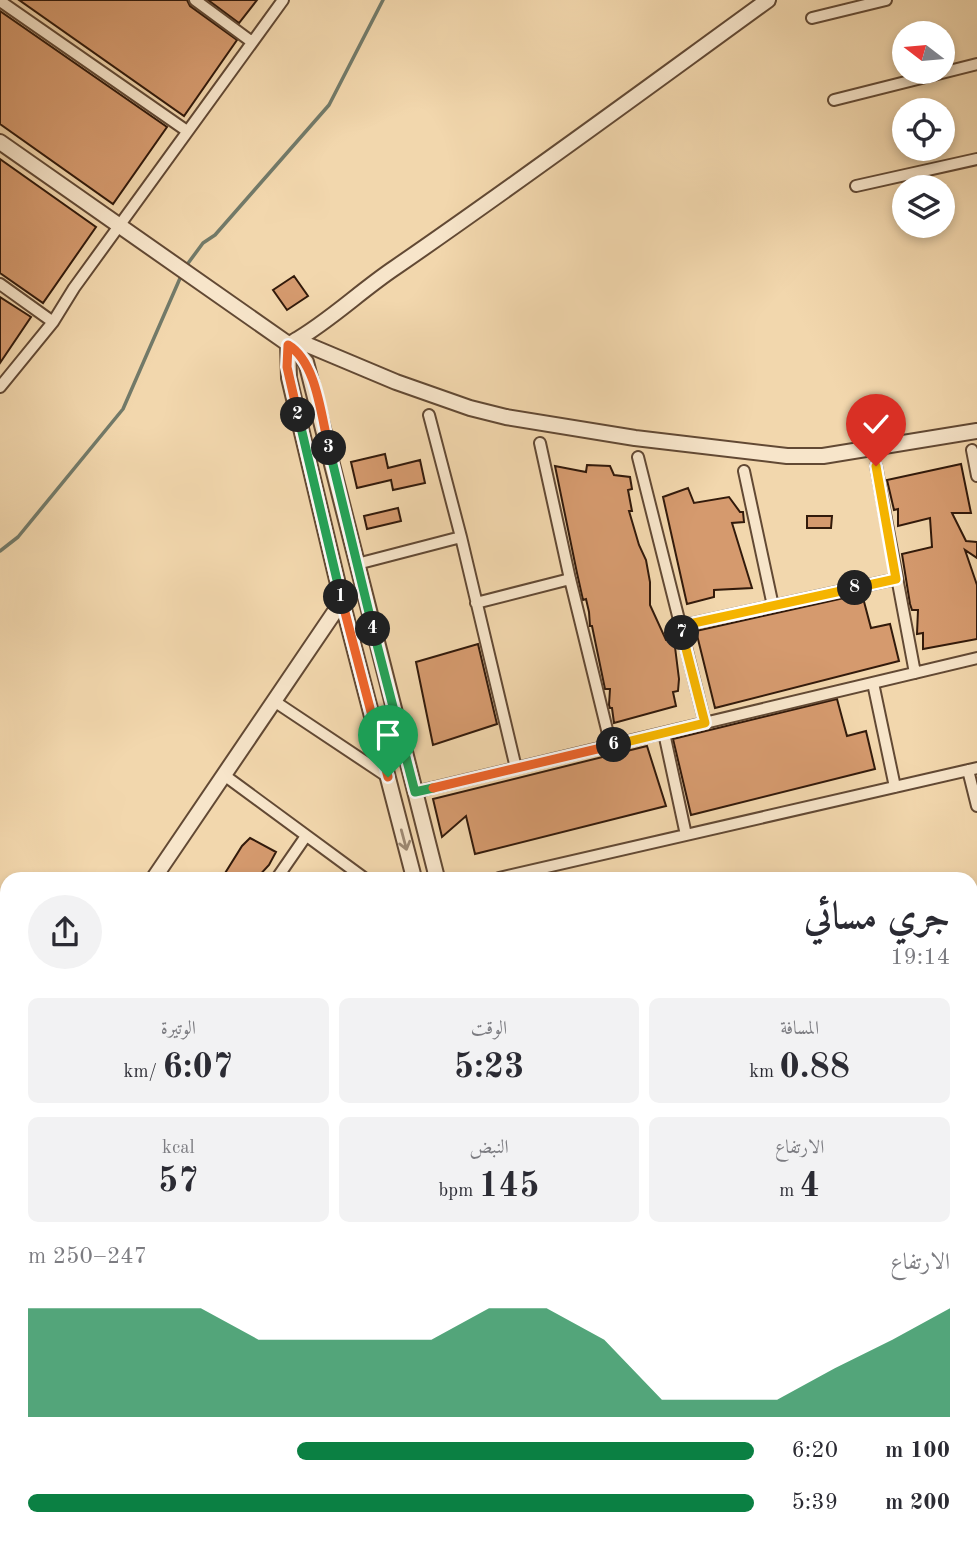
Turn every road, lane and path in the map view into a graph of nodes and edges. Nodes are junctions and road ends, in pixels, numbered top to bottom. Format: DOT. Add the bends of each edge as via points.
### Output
graph roads {
  1 [pos="195,0"];
  2 [pos="283,0"];
  3 [pos="768,0"];
  4 [pos="887,0"];
  5 [pos="0,1"];
  6 [pos="812,18"];
  7 [pos="252,43"];
  8 [pos="977,65"];
  9 [pos="834,100"];
  10 [pos="187,131"];
  11 [pos="0,142"];
  12 [pos="977,159"];
  13 [pos="856,186"];
  14 [pos="119,225"];
  15 [pos="0,284"];
  16 [pos="53,321"];
  17 [pos="292,342"];
  18 [pos="0,387"];
  19 [pos="429,415"];
  20 [pos="977,431"];
  21 [pos="540,443"];
  22 [pos="972,450"];
  23 [pos="638,457"];
  24 [pos="876,466"];
  25 [pos="744,471"];
  26 [pos="977,475"];
  27 [pos="461,537"];
  28 [pos="357,564"];
  29 [pos="570,579"];
  30 [pos="896,579"];
  31 [pos="342,601"];
  32 [pos="476,603"];
  33 [pos="774,606"];
  34 [pos="680,626"];
  35 [pos="977,658"];
  36 [pos="915,673"];
  37 [pos="873,683"];
  38 [pos="274,701"];
  39 [pos="705,723"];
  40 [pos="664,733"];
  41 [pos="611,746"];
  42 [pos="516,768"];
  43 [pos="973,769"];
  44 [pos="224,775"];
  45 [pos="388,777"];
  46 [pos="895,787"];
  47 [pos="415,792"];
  48 [pos="977,806"];
  49 [pos="686,835"];
  50 [pos="306,836"];
  51 [pos="158,872"];
  52 [pos="281,872"];
  53 [pos="356,872"];
  54 [pos="412,872"];
  55 [pos="435,872"];
  56 [pos="525,872"];
  1 -- 7 [label="street"];
  2 -- 7 [label="street"];
  3 -- 17 [label="street"];
  4 -- 6 [label="street"];
  5 -- 10 [label="street"];
  7 -- 10 [label="street"];
  8 -- 9 [label="street"];
  10 -- 14 [label="street"];
  11 -- 14 [label="street"];
  12 -- 13 [label="street"];
  14 -- 16 [label="street"];
  14 -- 17 [label="street"];
  15 -- 16 [label="street"];
  16 -- 18 [label="street"];
  17 -- 20 [label="street" via="470,408 635,438 823,456"];
  17 -- 28 [label="street" via="309,367"];
  17 -- 31 [label="street" via="289,378"];
  19 -- 27 [label="street"];
  21 -- 29 [label="street"];
  22 -- 26 [label="street"];
  23 -- 34 [label="street"];
  24 -- 30 [label="street"];
  25 -- 33 [label="street"];
  27 -- 28 [label="street"];
  27 -- 32 [label="street"];
  28 -- 47 [label="street"];
  29 -- 32 [label="street"];
  29 -- 41 [label="street"];
  30 -- 33 [label="street"];
  30 -- 36 [label="street"];
  31 -- 38 [label="street"];
  31 -- 45 [label="street"];
  32 -- 42 [label="street"];
  33 -- 34 [label="street"];
  34 -- 39 [label="street"];
  35 -- 36 [label="street"];
  36 -- 37 [label="street"];
  37 -- 39 [label="street"];
  37 -- 46 [label="street"];
  38 -- 44 [label="street"];
  38 -- 45 [label="street"];
  39 -- 40 [label="street"];
  40 -- 41 [label="street"];
  40 -- 49 [label="street"];
  41 -- 42 [label="street"];
  42 -- 47 [label="street"];
  43 -- 46 [label="street"];
  43 -- 48 [label="street"];
  44 -- 50 [label="street"];
  44 -- 51 [label="street"];
  45 -- 54 [label="street, one-way"];
  46 -- 49 [label="street"];
  47 -- 55 [label="street"];
  49 -- 56 [label="street"];
  50 -- 52 [label="street"];
  50 -- 53 [label="street"];
}
